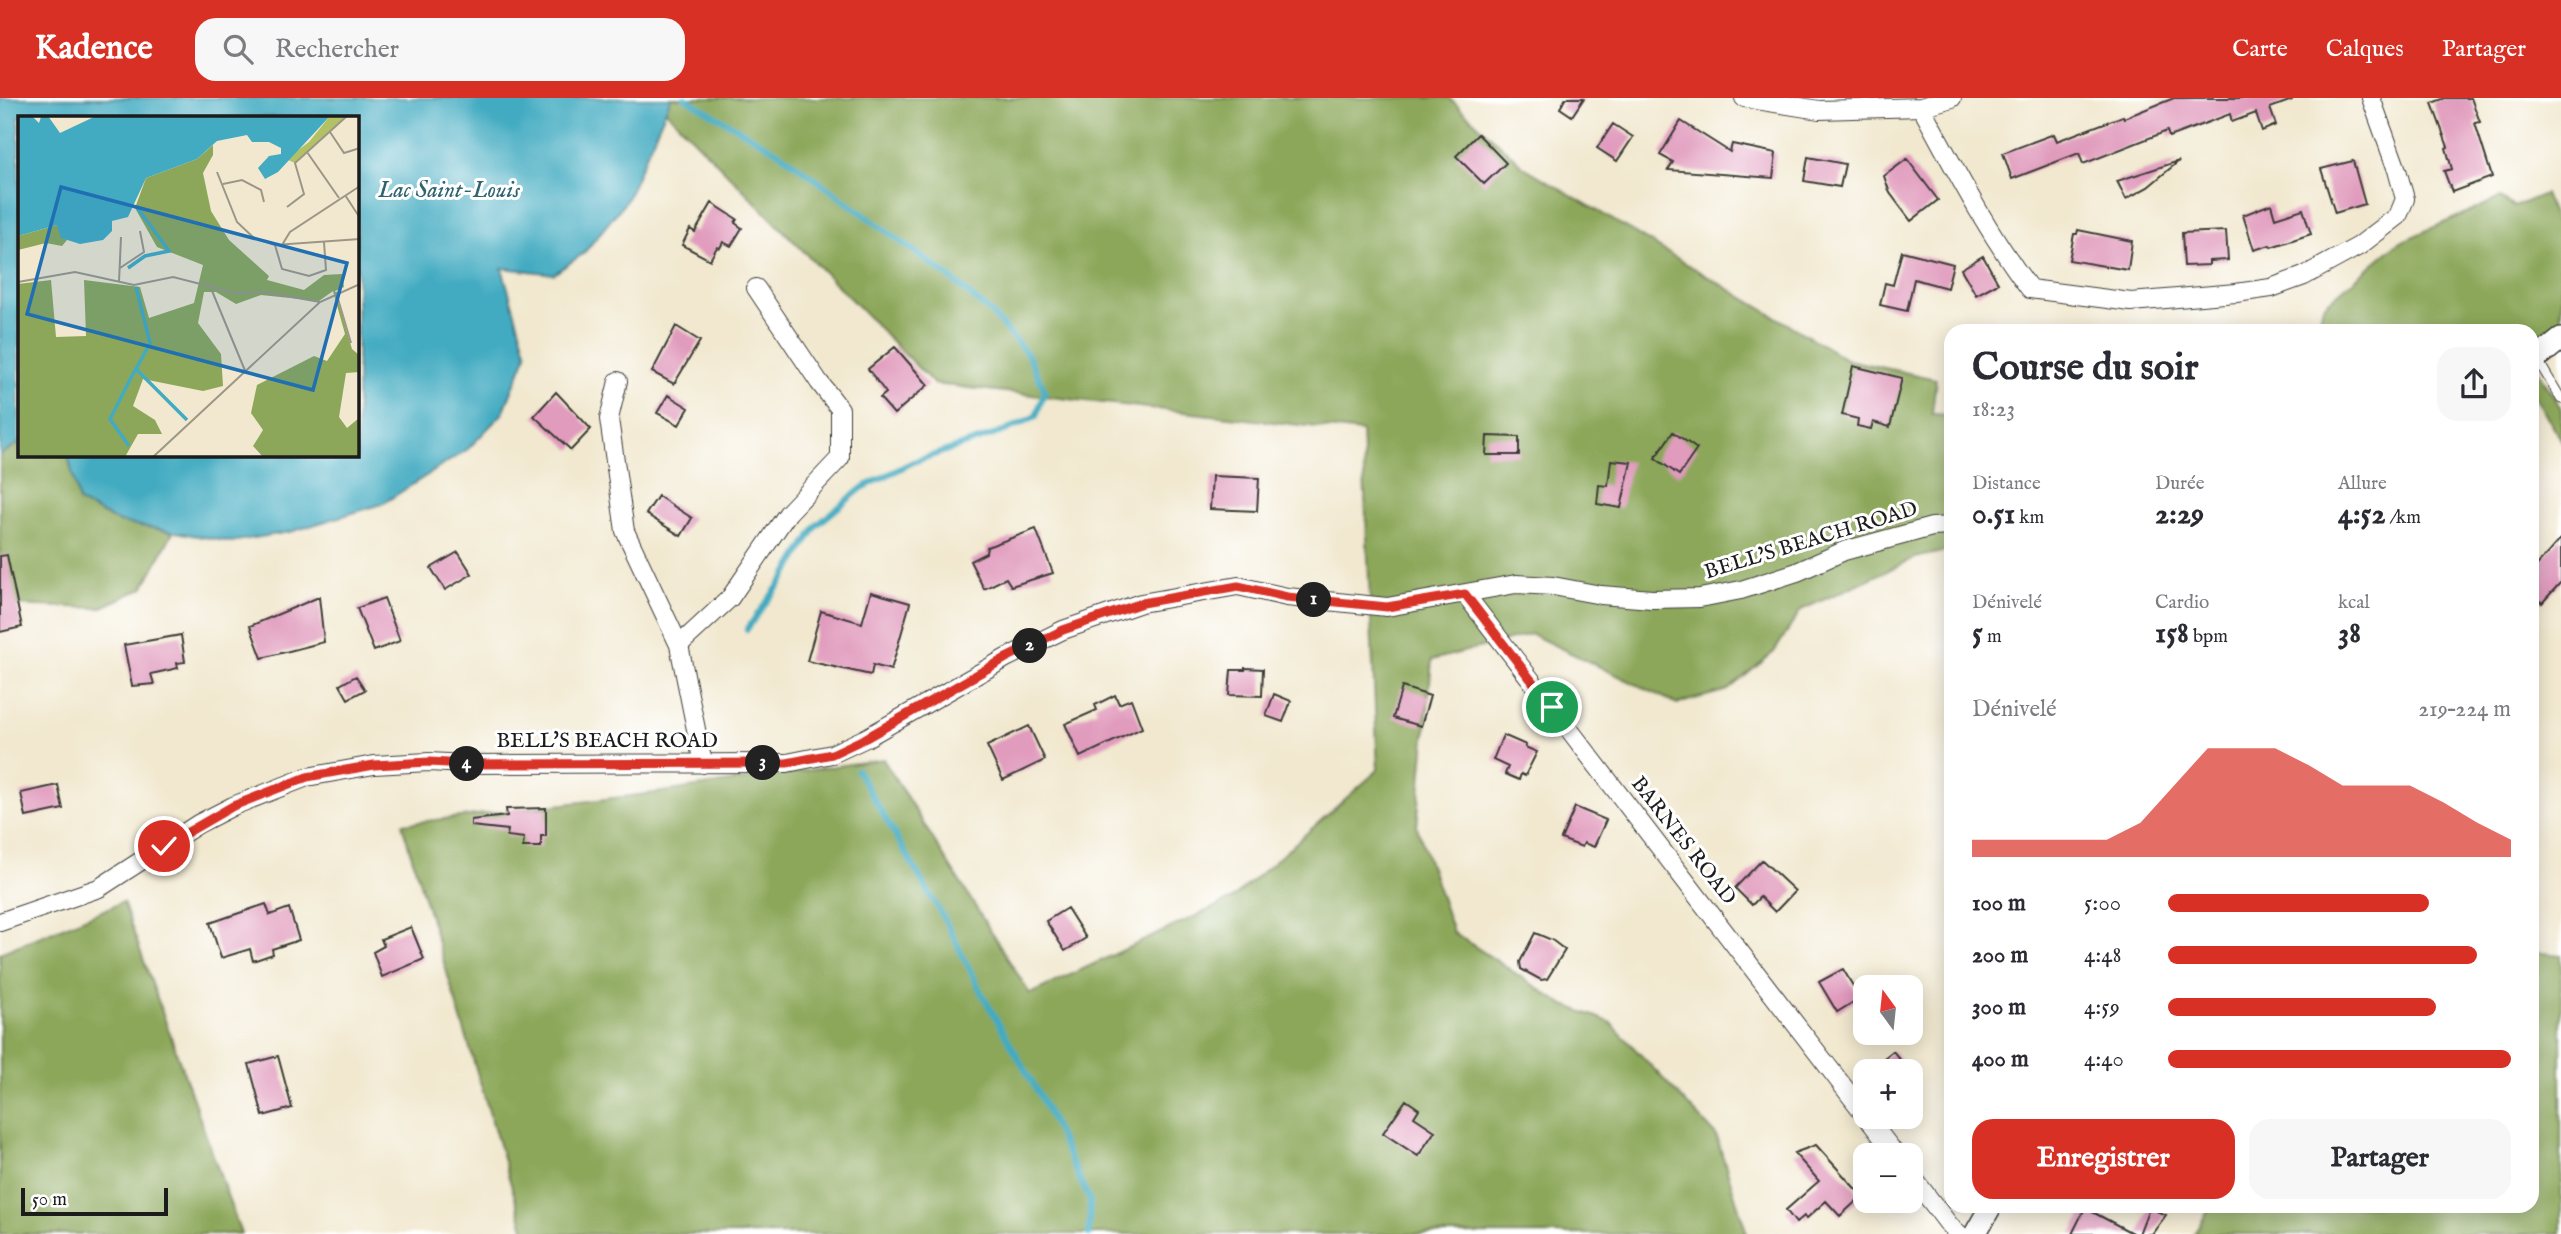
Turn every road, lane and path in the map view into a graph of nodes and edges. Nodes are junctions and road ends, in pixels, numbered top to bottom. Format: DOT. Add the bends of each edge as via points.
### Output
graph roads {
  1 [pos="1744,98"];
  2 [pos="1952,98"];
  3 [pos="2371,98"];
  4 [pos="1921,107"];
  5 [pos="756,288"];
  6 [pos="2561,339"];
  7 [pos="2539,356"];
  8 [pos="2539,367"];
  9 [pos="618,382"];
  10 [pos="2561,399"];
  11 [pos="1944,526"];
  12 [pos="1465,594"];
  13 [pos="679,645"];
  14 [pos="703,764"];
  15 [pos="0,922"];
  16 [pos="1853,1099"];
  17 [pos="1876,1129"];
  18 [pos="1887,1143"];
  19 [pos="1923,1191"];
  20 [pos="1987,1213"];
  21 [pos="1959,1234"];
  22 [pos="1975,1234"];
  1 -- 4 [label="street" via="1819,110"];
  2 -- 4 [label="street"];
  3 -- 4 [label="street" via="2405,199 2398,216 2359,246 2271,288 2131,302 2030,289 1972,201"];
  5 -- 13 [label="street" via="840,409 840,458 788,513 730,598"];
  6 -- 7 [label="street"];
  8 -- 10 [label="lane"];
  9 -- 13 [label="street" via="609,419 625,531"];
  11 -- 12 [label="street, BELL'S BEACH ROAD" via="1844,551 1797,572 1700,598 1652,599 1516,584"];
  12 -- 14 [label="street, BELL'S BEACH ROAD" via="1387,607 1287,597 1238,586 1142,603 1063,630 832,754 787,763"];
  12 -- 16 [label="street, BARNES ROAD"];
  13 -- 14 [label="street"];
  14 -- 15 [label="street, BELL'S BEACH ROAD" via="429,762 374,765 307,777 209,818 99,888"];
  17 -- 18 [label="street, BARNES ROAD"];
  19 -- 21 [label="street"];
  20 -- 22 [label="street"];
}
